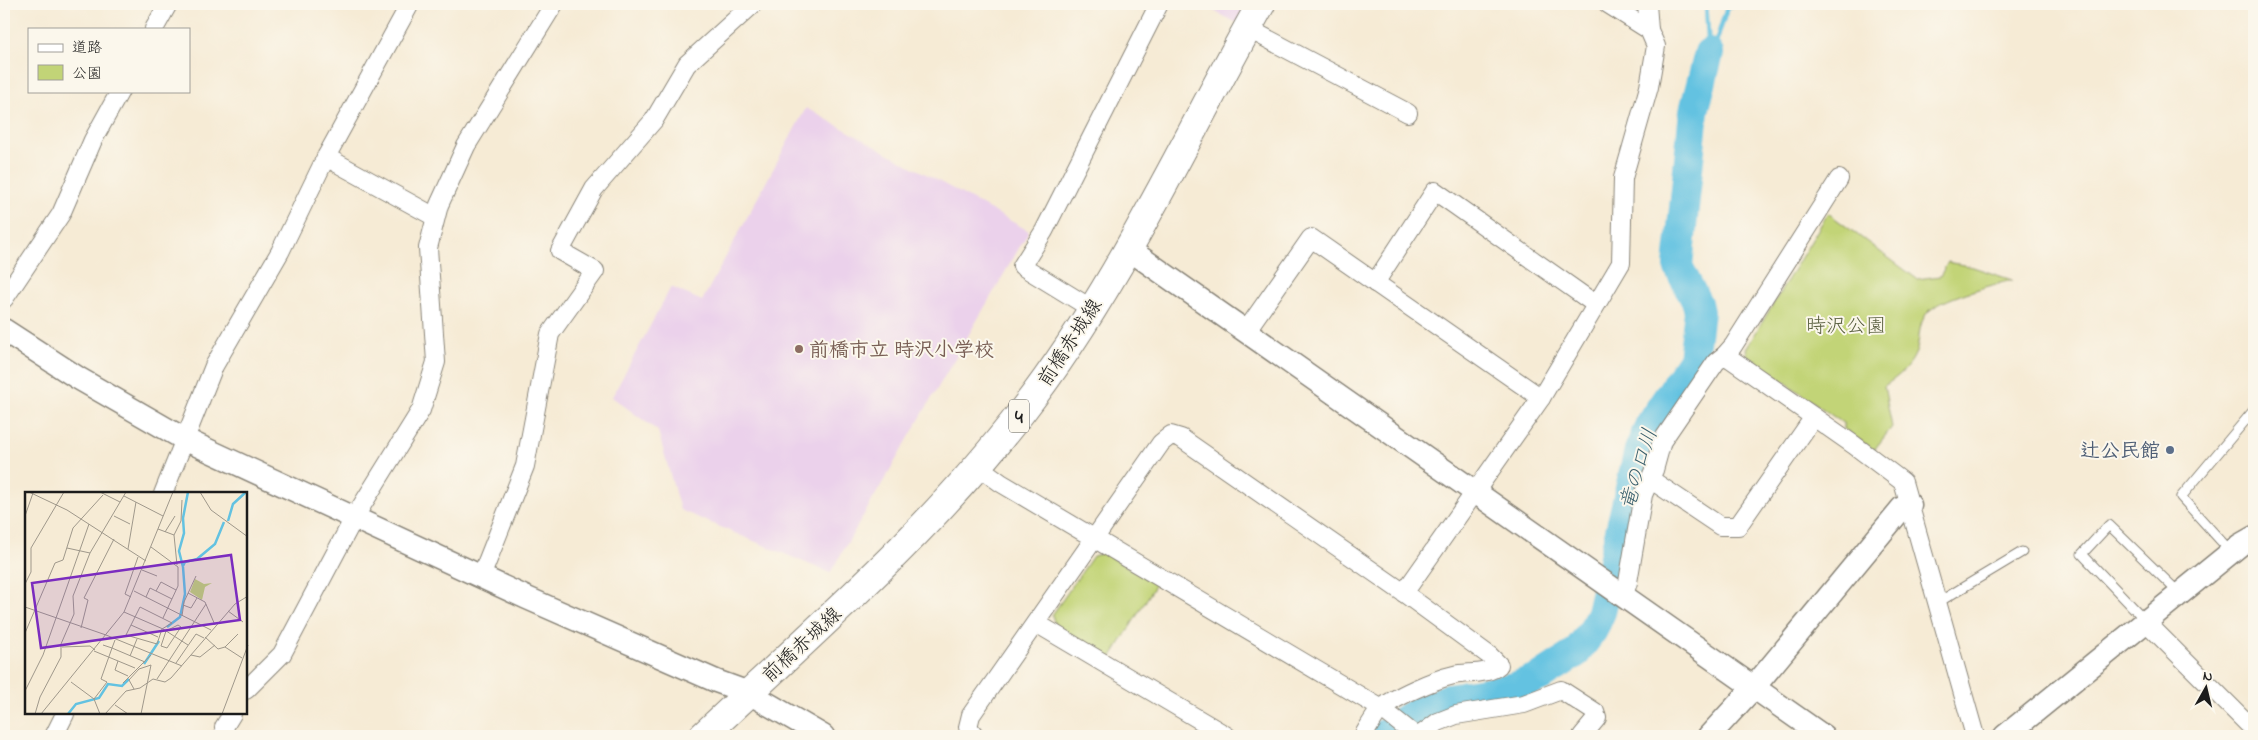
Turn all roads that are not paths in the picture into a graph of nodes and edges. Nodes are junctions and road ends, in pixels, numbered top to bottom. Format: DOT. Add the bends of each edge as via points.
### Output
graph roads {
  1 [pos="168,4"];
  2 [pos="410,4"];
  3 [pos="554,4"];
  4 [pos="753,4"];
  5 [pos="1159,4"];
  6 [pos="1261,4"];
  7 [pos="1608,4"];
  8 [pos="1647,4"];
  9 [pos="155,28"];
  10 [pos="1247,28"];
  11 [pos="1649,30"];
  12 [pos="119,92"];
  13 [pos="1408,113"];
  14 [pos="326,157"];
  15 [pos="1839,178"];
  16 [pos="435,217"];
  17 [pos="1127,248"];
  18 [pos="1374,283"];
  19 [pos="4,299"];
  20 [pos="1595,304"];
  21 [pos="1092,308"];
  22 [pos="4,330"];
  23 [pos="1246,331"];
  24 [pos="1725,356"];
  25 [pos="1541,398"];
  26 [pos="2254,410"];
  27 [pos="1814,417"];
  28 [pos="184,439"];
  29 [pos="979,467"];
  30 [pos="1650,479"];
  31 [pos="164,492"];
  32 [pos="1475,492"];
  33 [pos="1910,505"];
  34 [pos="354,518"];
  35 [pos="2254,537"];
  36 [pos="1094,539"];
  37 [pos="2022,552"];
  38 [pos="2230,552"];
  39 [pos="481,577"];
  40 [pos="1404,594"];
  41 [pos="1622,594"];
  42 [pos="2180,594"];
  43 [pos="1937,603"];
  44 [pos="2146,622"];
  45 [pos="1036,623"];
  46 [pos="1754,687"];
  47 [pos="248,688"];
  48 [pos="749,693"];
  49 [pos="1385,711"];
  50 [pos="65,715"];
  51 [pos="231,715"];
  52 [pos="2254,730"];
  53 [pos="1416,735"];
  54 [pos="54,736"];
  55 [pos="226,736"];
  56 [pos="703,736"];
  57 [pos="824,736"];
  58 [pos="975,736"];
  59 [pos="1227,736"];
  60 [pos="1363,736"];
  61 [pos="1582,736"];
  62 [pos="1709,736"];
  63 [pos="1823,736"];
  64 [pos="1975,736"];
  65 [pos="2006,736"];
  1 -- 9 [label="street"];
  2 -- 14 [label="street"];
  3 -- 16 [label="street" via="466,146"];
  4 -- 39 [label="street" via="687,64 654,120 594,189 560,251 595,271 550,334 525,466"];
  5 -- 21 [label="street" via="1044,231 1022,266"];
  6 -- 10 [label="main road, 前橋赤城線 / 4"];
  7 -- 11 [label="street"];
  8 -- 11 [label="street"];
  10 -- 13 [label="street"];
  10 -- 17 [label="main road, 前橋赤城線 / 4"];
  11 -- 20 [label="street" via="1656,46 1649,87 1623,178 1621,263"];
  12 -- 19 [label="street" via="93,140 61,214"];
  14 -- 16 [label="street"];
  14 -- 28 [label="street" via="280,252 214,366"];
  15 -- 24 [label="street"];
  16 -- 34 [label="street" via="428,248 436,362 421,410"];
  17 -- 21 [label="main road, 前橋赤城線 / 4"];
  17 -- 23 [label="street"];
  18 -- 20 [label="street" via="1435,191"];
  18 -- 23 [label="street" via="1311,238"];
  18 -- 25 [label="street"];
  20 -- 25 [label="street"];
  21 -- 29 [label="main road, 前橋赤城線 / 4" via="1025,408"];
  22 -- 28 [label="street" via="78,378"];
  23 -- 32 [label="street"];
  24 -- 27 [label="street"];
  24 -- 30 [label="street" via="1716,362 1662,441"];
  25 -- 32 [label="street"];
  26 -- 38 [label="lane" via="2181,497"];
  27 -- 30 [label="street" via="1738,526 1720,526"];
  27 -- 33 [label="street" via="1902,482"];
  28 -- 31 [label="street"];
  28 -- 34 [label="street"];
  29 -- 36 [label="street"];
  29 -- 48 [label="main road, 前橋赤城線 / 4" via="906,545"];
  30 -- 41 [label="street" via="1643,495 1628,582"];
  32 -- 40 [label="street"];
  32 -- 41 [label="street"];
  33 -- 43 [label="street"];
  33 -- 46 [label="street" via="1902,508"];
  34 -- 39 [label="street"];
  34 -- 47 [label="street" via="282,654"];
  35 -- 38 [label="street"];
  36 -- 40 [label="street" via="1160,443 1171,435 1181,438"];
  36 -- 45 [label="street"];
  36 -- 49 [label="street"];
  37 -- 43 [label="lane"];
  38 -- 42 [label="street"];
  39 -- 48 [label="street" via="716,682"];
  40 -- 49 [label="street" via="1498,665 1493,670 1454,675 1431,682"];
  41 -- 46 [label="street"];
  42 -- 44 [label="street"];
  42 -- 44 [label="lane" via="2109,525 2082,554"];
  43 -- 64 [label="street"];
  44 -- 52 [label="street"];
  44 -- 65 [label="street"];
  45 -- 58 [label="street" via="971,715 968,727"];
  45 -- 59 [label="street"];
  46 -- 62 [label="street"];
  46 -- 63 [label="street"];
  48 -- 56 [label="main road, 前橋赤城線 / 4"];
  48 -- 57 [label="street"];
  49 -- 53 [label="street"];
  49 -- 60 [label="street"];
  50 -- 54 [label="street"];
  51 -- 55 [label="street" via="224,727"];
  53 -- 61 [label="street" via="1456,715 1524,704 1561,690 1594,712 1597,718"];
}
